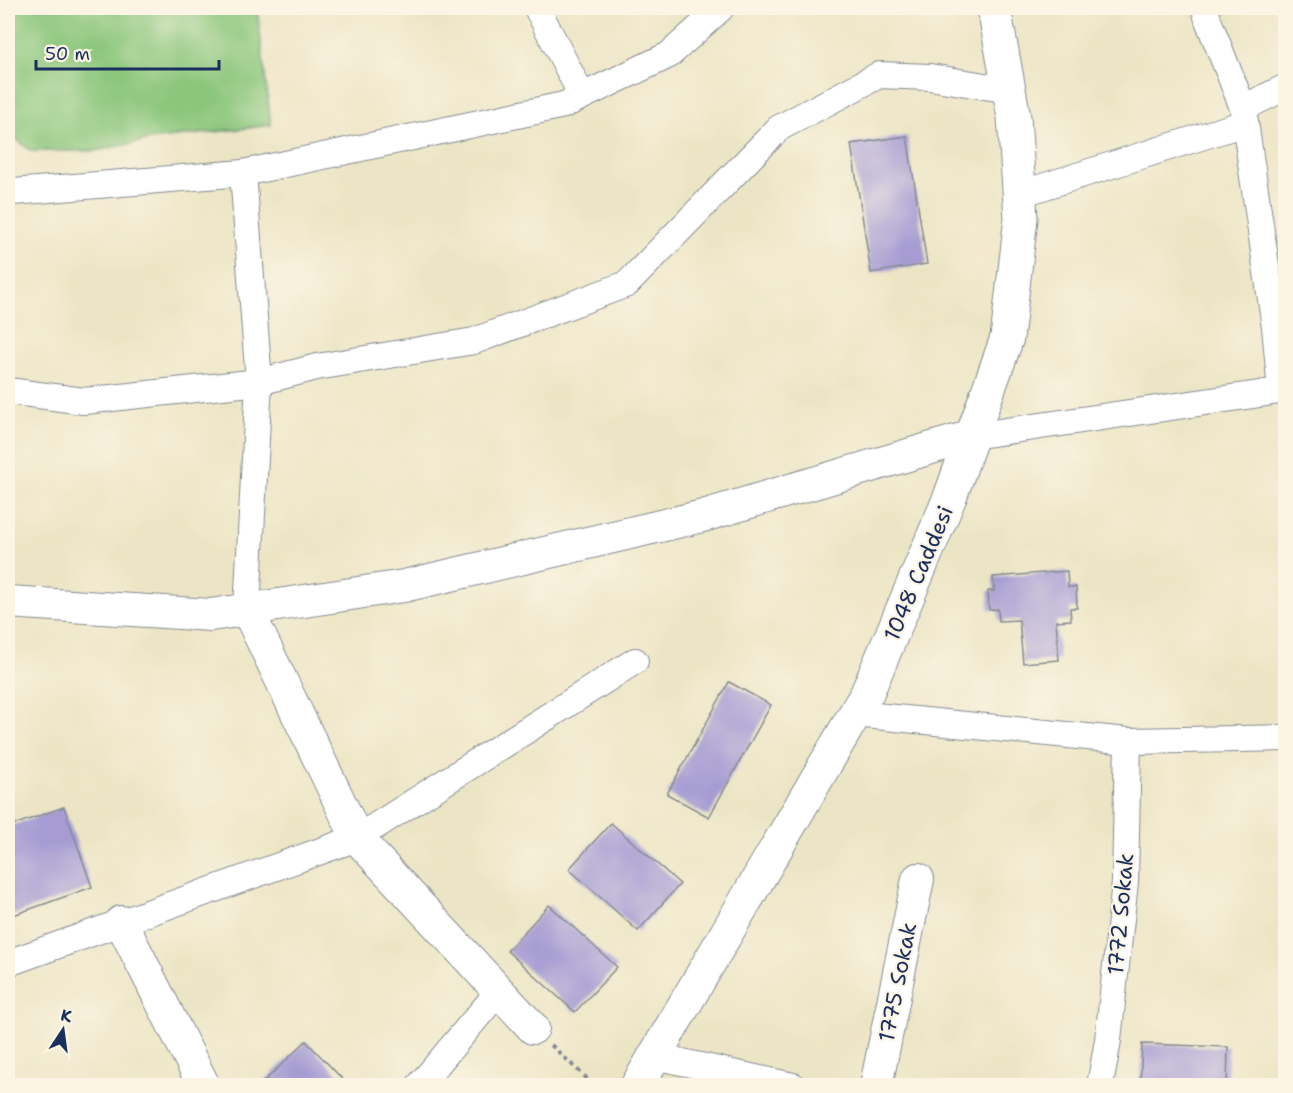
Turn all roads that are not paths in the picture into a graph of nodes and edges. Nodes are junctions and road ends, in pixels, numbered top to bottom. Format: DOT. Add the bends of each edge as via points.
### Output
graph roads {
  1 [pos="537,8"];
  2 [pos="721,8"];
  3 [pos="994,8"];
  4 [pos="1206,14"];
  5 [pos="1286,87"];
  6 [pos="1009,90"];
  7 [pos="582,96"];
  8 [pos="1244,115"];
  9 [pos="243,173"];
  10 [pos="8,190"];
  11 [pos="1020,194"];
  12 [pos="259,382"];
  13 [pos="1283,390"];
  14 [pos="8,391"];
  15 [pos="972,436"];
  16 [pos="8,602"];
  17 [pos="247,609"];
  18 [pos="634,661"];
  19 [pos="855,714"];
  20 [pos="1286,738"];
  21 [pos="1128,741"];
  22 [pos="357,838"];
  23 [pos="918,879"];
  24 [pos="122,922"];
  25 [pos="8,963"];
  26 [pos="499,991"];
  27 [pos="533,1028"];
  28 [pos="654,1056"];
  29 [pos="204,1086"];
  30 [pos="418,1086"];
  31 [pos="637,1086"];
  32 [pos="793,1086"];
  33 [pos="876,1086"];
  34 [pos="1100,1086"];
  1 -- 7 [label="street"];
  2 -- 7 [label="street" via="669,56"];
  3 -- 6 [label="main road, 1048 Caddesi"];
  4 -- 8 [label="street"];
  5 -- 8 [label="street"];
  6 -- 11 [label="main road, 1048 Caddesi"];
  6 -- 12 [label="street" via="930,77 879,75 778,128 627,284 474,341"];
  7 -- 9 [label="street" via="564,105"];
  8 -- 11 [label="street"];
  8 -- 13 [label="street"];
  9 -- 10 [label="street"];
  9 -- 12 [label="street"];
  11 -- 15 [label="main road, 1048 Caddesi" via="1021,218 1007,338"];
  12 -- 14 [label="street" via="84,401"];
  12 -- 17 [label="street"];
  13 -- 15 [label="street"];
  15 -- 17 [label="street" via="703,516 404,586"];
  15 -- 19 [label="main road, 1048 Caddesi" via="950,497"];
  16 -- 17 [label="street" via="211,615"];
  17 -- 22 [label="street"];
  18 -- 22 [label="street"];
  19 -- 21 [label="street"];
  19 -- 28 [label="main road, 1048 Caddesi"];
  20 -- 21 [label="street"];
  21 -- 34 [label="street, 1772 Sokak" via="1125,882"];
  22 -- 24 [label="street"];
  22 -- 26 [label="street"];
  23 -- 33 [label="street, 1775 Sokak"];
  24 -- 25 [label="street"];
  24 -- 29 [label="street"];
  26 -- 27 [label="street"];
  26 -- 30 [label="street"];
  28 -- 31 [label="main road, 1048 Caddesi"];
  28 -- 32 [label="street"];
}
